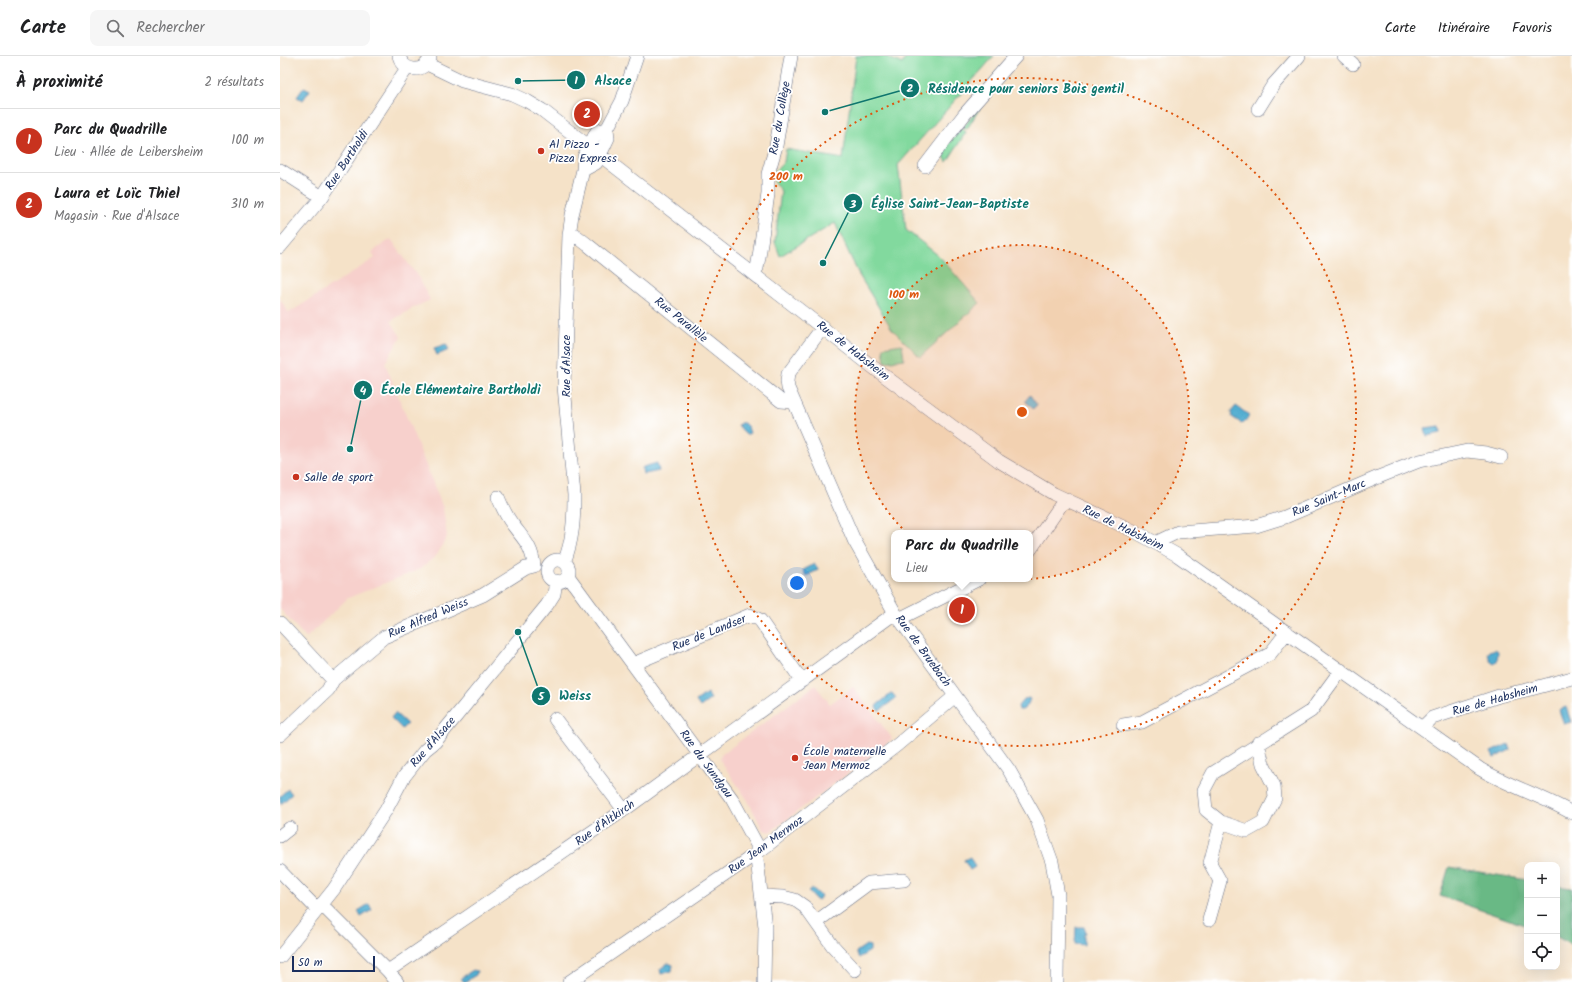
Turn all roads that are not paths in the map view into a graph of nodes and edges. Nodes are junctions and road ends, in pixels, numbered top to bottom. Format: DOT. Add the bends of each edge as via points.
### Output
graph roads {
  1 [pos="399,56"];
  2 [pos="637,56"];
  3 [pos="790,56"];
  4 [pos="1016,56"];
  5 [pos="1299,56"];
  6 [pos="429,60"];
  7 [pos="407,68"];
  8 [pos="1258,109"];
  9 [pos="607,129"];
  10 [pos="590,147"];
  11 [pos="600,155"];
  12 [pos="926,166"];
  13 [pos="280,170"];
  14 [pos="584,170"];
  15 [pos="322,197"];
  16 [pos="569,235"];
  17 [pos="280,247"];
  18 [pos="752,273"];
  19 [pos="823,327"];
  20 [pos="794,402"];
  21 [pos="1501,457"];
  22 [pos="498,497"];
  23 [pos="1065,500"];
  24 [pos="1155,543"];
  25 [pos="1033,546"];
  26 [pos="564,562"];
  27 [pos="534,566"];
  28 [pos="548,568"];
  29 [pos="562,579"];
  30 [pos="972,582"];
  31 [pos="897,616"];
  32 [pos="280,623"];
  33 [pos="1287,632"];
  34 [pos="633,664"];
  35 [pos="1341,670"];
  36 [pos="1572,678"];
  37 [pos="333,680"];
  38 [pos="802,682"];
  39 [pos="955,696"];
  40 [pos="555,719"];
  41 [pos="1124,725"];
  42 [pos="1422,728"];
  43 [pos="280,735"];
  44 [pos="1258,744"];
  45 [pos="700,756"];
  46 [pos="624,810"];
  47 [pos="1572,813"];
  48 [pos="1221,822"];
  49 [pos="290,828"];
  50 [pos="280,836"];
  51 [pos="757,853"];
  52 [pos="280,871"];
  53 [pos="904,880"];
  54 [pos="762,896"];
  55 [pos="319,906"];
  56 [pos="1209,920"];
  57 [pos="816,922"];
  58 [pos="280,957"];
  59 [pos="855,970"];
  60 [pos="388,972"];
  61 [pos="398,982"];
  62 [pos="569,982"];
  63 [pos="764,982"];
  64 [pos="1057,982"];
  1 -- 7 [label="street"];
  2 -- 9 [label="street, Rue d'Alsace" via="622,101"];
  3 -- 18 [label="street, Rue du Collège" via="776,146 768,174 768,194 757,268"];
  4 -- 12 [label="street" via="964,114"];
  5 -- 8 [label="street" via="1273,85"];
  6 -- 7 [label="street" via="418,69"];
  6 -- 10 [label="street, Rue de Habsheim" via="462,81 512,94 527,101"];
  7 -- 15 [label="street, Rue Bartholdi"];
  9 -- 10 [label="street, Rue d'Alsace" via="598,131"];
  9 -- 11 [label="street, Rue d'Alsace" via="608,138"];
  10 -- 11 [label="street, Rue de Habsheim"];
  10 -- 14 [label="street, Rue d'Alsace" via="584,157"];
  11 -- 14 [label="street, Rue d'Alsace" via="596,163"];
  11 -- 18 [label="street, Rue de Habsheim"];
  13 -- 15 [label="street"];
  14 -- 16 [label="street, Rue d'Alsace"];
  15 -- 17 [label="street, Rue Bartholdi"];
  16 -- 20 [label="street, Rue Parallèle" via="588,245 781,401"];
  16 -- 26 [label="street, Rue d'Alsace" via="564,386 574,511 572,534"];
  18 -- 19 [label="street, Rue de Habsheim"];
  19 -- 20 [label="street, Rue de Bruebach" via="788,374 788,388"];
  19 -- 23 [label="street, Rue de Habsheim" via="982,450"];
  20 -- 31 [label="street, Rue de Bruebach" via="854,540"];
  21 -- 24 [label="street, Rue Saint-Marc" via="1467,451 1419,462 1285,518 1256,526 1178,532"];
  22 -- 27 [label="street" via="503,511 528,543 533,554"];
  23 -- 24 [label="street, Rue de Habsheim"];
  23 -- 25 [label="street"];
  24 -- 33 [label="street, Rue de Habsheim" via="1177,555"];
  26 -- 28 [label="street" via="554,561"];
  26 -- 29 [label="street" via="569,573"];
  27 -- 28 [label="street"];
  27 -- 37 [label="street, Rue Alfred Weiss" via="526,568 483,595 384,637"];
  28 -- 29 [label="street" via="550,578"];
  29 -- 34 [label="street, Rue du Sundgau"];
  29 -- 55 [label="street, Rue d'Alsace" via="544,609 403,778 386,810 334,889"];
  30 -- 31 [label="street, Rue d'Altkirch"];
  31 -- 38 [label="street, Rue d'Altkirch"];
  31 -- 39 [label="street, Rue de Bruebach"];
  32 -- 37 [label="street"];
  33 -- 35 [label="street, Rue de Habsheim"];
  33 -- 41 [label="street" via="1270,654 1142,722"];
  34 -- 38 [label="street, Rue de Landser" via="750,615 760,620"];
  34 -- 45 [label="street, Rue du Sundgau"];
  35 -- 42 [label="street, Rue de Habsheim"];
  35 -- 44 [label="street" via="1311,711"];
  36 -- 42 [label="street, Rue de Habsheim" via="1491,698 1432,718"];
  37 -- 43 [label="street, Rue Alfred Weiss" via="328,690"];
  38 -- 45 [label="street, Rue d'Altkirch"];
  39 -- 51 [label="street, Rue Jean Mermoz" via="897,745"];
  39 -- 64 [label="street, Rue de Bruebach" via="1009,770 1037,820 1052,862 1058,895"];
  40 -- 46 [label="street"];
  42 -- 47 [label="street, Rue de Habsheim" via="1493,776"];
  44 -- 48 [label="street" via="1213,773 1204,790 1206,810"];
  44 -- 48 [label="street" via="1263,764 1274,786 1275,798 1263,822 1248,831"];
  45 -- 46 [label="street, Rue d'Altkirch"];
  45 -- 51 [label="street, Rue du Sundgau" via="732,799 757,845"];
  46 -- 60 [label="street, Rue d'Altkirch"];
  48 -- 56 [label="street" via="1210,863 1220,881"];
  49 -- 50 [label="street"];
  51 -- 54 [label="street, Rue du Sundgau"];
  51 -- 62 [label="street, Rue Jean Mermoz"];
  52 -- 55 [label="street"];
  53 -- 57 [label="street" via="869,883"];
  54 -- 57 [label="street" via="795,900 805,907"];
  54 -- 63 [label="street, Rue du Sundgau" via="765,927"];
  55 -- 58 [label="street, Rue d'Alsace"];
  55 -- 60 [label="street"];
  57 -- 59 [label="street" via="832,945"];
  60 -- 61 [label="street"];
}
